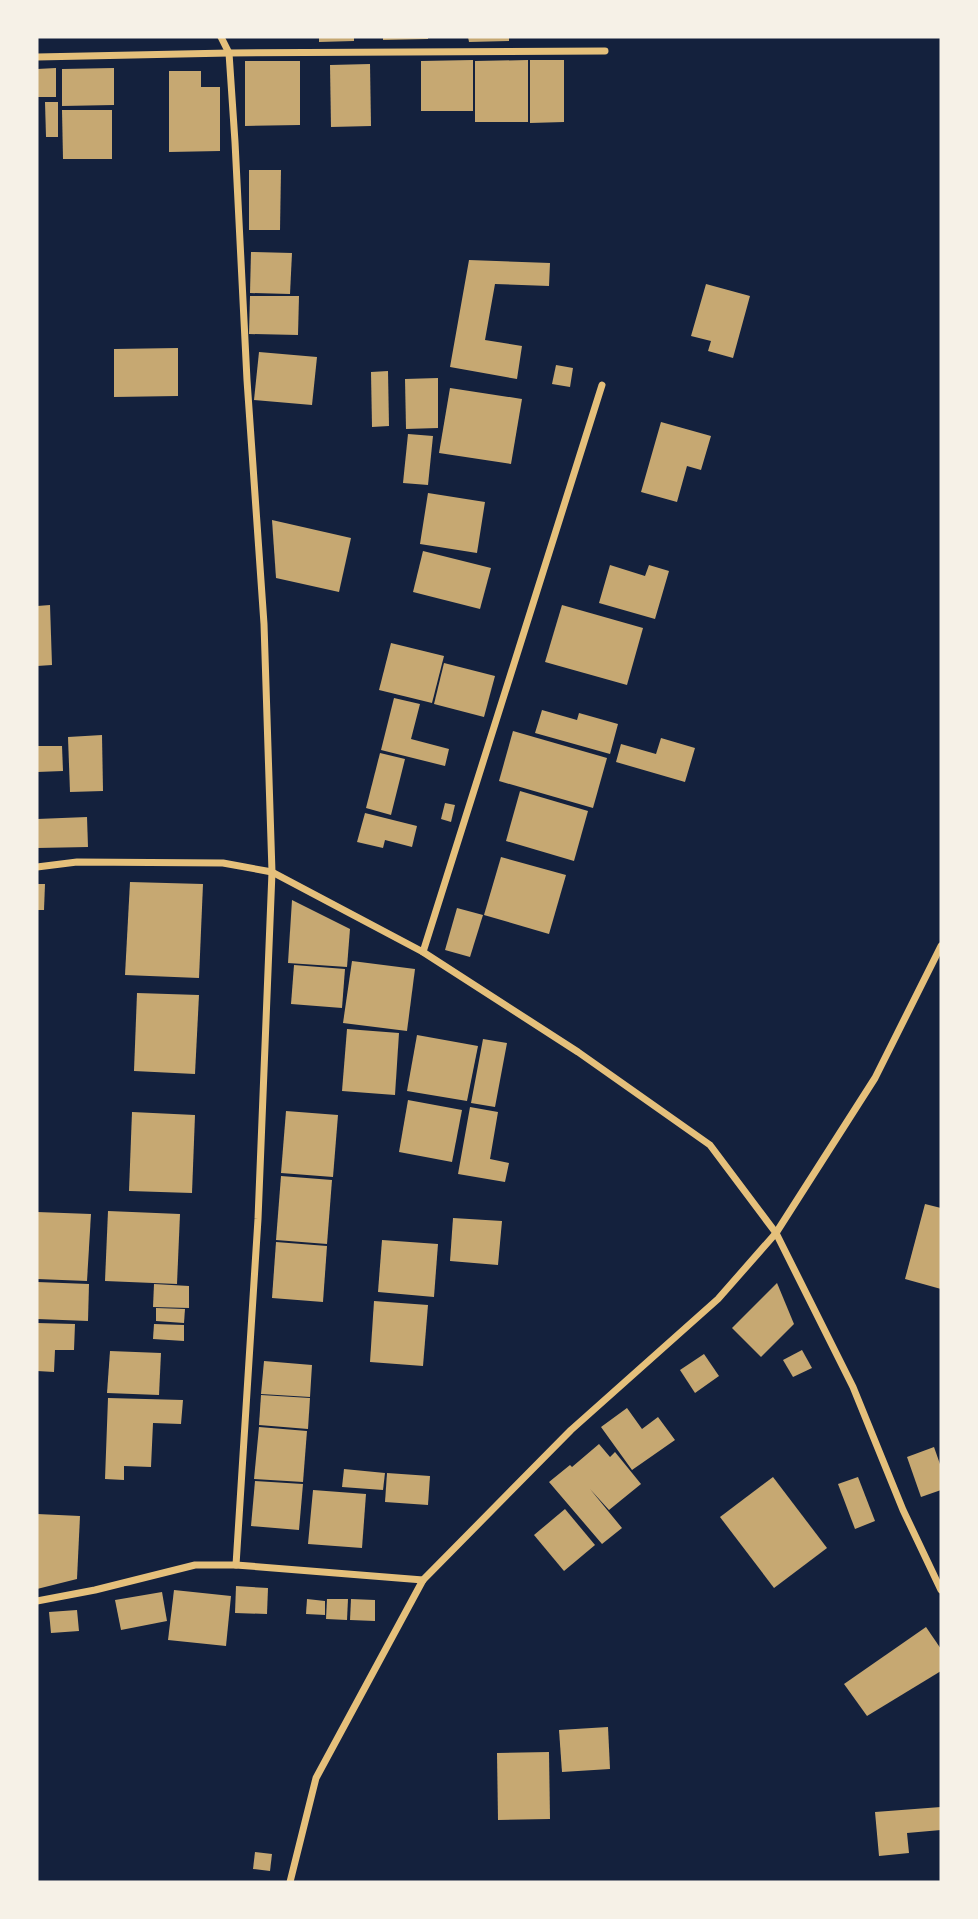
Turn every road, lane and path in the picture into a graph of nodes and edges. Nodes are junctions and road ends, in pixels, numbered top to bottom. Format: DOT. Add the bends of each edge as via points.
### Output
graph roads {
  1 [pos="221,37"];
  2 [pos="606,51"];
  3 [pos="229,53"];
  4 [pos="37,57"];
  5 [pos="602,385"];
  6 [pos="37,867"];
  7 [pos="272,872"];
  8 [pos="941,946"];
  9 [pos="423,952"];
  10 [pos="776,1233"];
  11 [pos="236,1565"];
  12 [pos="423,1580"];
  13 [pos="941,1590"];
  14 [pos="37,1601"];
  15 [pos="290,1882"];
  1 -- 3 [label="street"];
  2 -- 3 [label="street"];
  3 -- 4 [label="street"];
  3 -- 7 [label="street" via="264,624"];
  5 -- 9 [label="street"];
  6 -- 7 [label="street" via="77,862 223,863"];
  7 -- 9 [label="street"];
  7 -- 11 [label="street" via="257,1233"];
  8 -- 10 [label="street" via="876,1078"];
  9 -- 10 [label="street" via="710,1144"];
  10 -- 12 [label="street" via="718,1299 571,1430"];
  10 -- 13 [label="street" via="853,1387"];
  11 -- 12 [label="street"];
  11 -- 14 [label="street" via="195,1564"];
  12 -- 15 [label="street" via="316,1778"];
}
